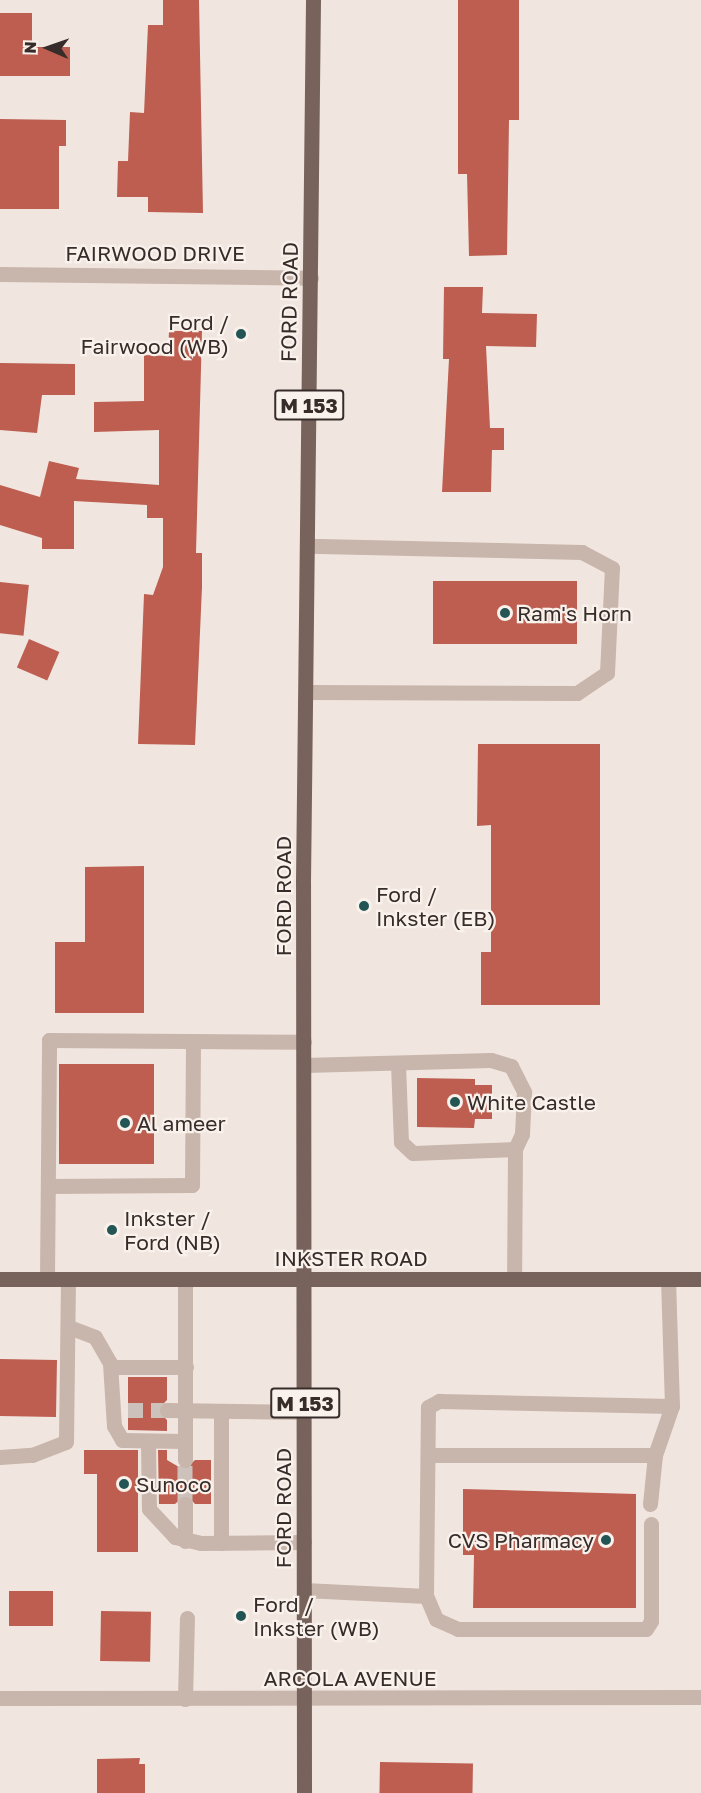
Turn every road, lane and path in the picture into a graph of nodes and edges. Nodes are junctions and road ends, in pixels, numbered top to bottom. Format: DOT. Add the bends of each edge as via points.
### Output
graph roads {
  1 [pos="313,0"];
  2 [pos="0,274"];
  3 [pos="311,278"];
  4 [pos="308,546"];
  5 [pos="306,692"];
  6 [pos="193,1042"];
  7 [pos="304,1042"];
  8 [pos="398,1064"];
  9 [pos="304,1065"];
  10 [pos="515,1149"];
  11 [pos="48,1186"];
  12 [pos="0,1279"];
  13 [pos="47,1279"];
  14 [pos="68,1279"];
  15 [pos="184,1279"];
  16 [pos="305,1279"];
  17 [pos="514,1279"];
  18 [pos="701,1279"];
  19 [pos="668,1280"];
  20 [pos="69,1327"];
  21 [pos="111,1367"];
  22 [pos="186,1367"];
  23 [pos="672,1406"];
  24 [pos="167,1410"];
  25 [pos="186,1411"];
  26 [pos="221,1412"];
  27 [pos="305,1413"];
  28 [pos="148,1441"];
  29 [pos="185,1441"];
  30 [pos="428,1455"];
  31 [pos="655,1455"];
  32 [pos="0,1457"];
  33 [pos="185,1460"];
  34 [pos="650,1503"];
  35 [pos="184,1504"];
  36 [pos="651,1524"];
  37 [pos="185,1542"];
  38 [pos="304,1542"];
  39 [pos="221,1543"];
  40 [pos="304,1590"];
  41 [pos="426,1596"];
  42 [pos="187,1618"];
  43 [pos="701,1697"];
  44 [pos="0,1698"];
  45 [pos="185,1699"];
  46 [pos="304,1699"];
  47 [pos="304,1793"];
  1 -- 3 [label="main road, FORD ROAD / M 153"];
  2 -- 3 [label="street, FAIRWOOD DRIVE"];
  3 -- 4 [label="main road, FORD ROAD / M 153"];
  4 -- 5 [label="main road, FORD ROAD / M 153"];
  4 -- 5 [label="street" via="582,552 612,568 607,673 577,693"];
  5 -- 7 [label="main road, FORD ROAD / M 153"];
  6 -- 7 [label="street"];
  6 -- 11 [label="street" via="192,1185"];
  6 -- 11 [label="street" via="50,1040"];
  7 -- 9 [label="main road, FORD ROAD / M 153"];
  8 -- 9 [label="street"];
  8 -- 10 [label="street" via="401,1142 413,1153"];
  8 -- 10 [label="street" via="492,1060 511,1066 524,1092 522,1134"];
  9 -- 16 [label="main road, FORD ROAD / M 153"];
  10 -- 17 [label="street"];
  11 -- 13 [label="street"];
  12 -- 13 [label="main road, INKSTER ROAD"];
  13 -- 14 [label="main road, INKSTER ROAD"];
  14 -- 15 [label="main road, INKSTER ROAD"];
  14 -- 20 [label="street"];
  15 -- 16 [label="main road, INKSTER ROAD"];
  15 -- 22 [label="street"];
  16 -- 17 [label="main road, INKSTER ROAD"];
  16 -- 27 [label="main road, FORD ROAD / M 153"];
  17 -- 19 [label="main road, INKSTER ROAD"];
  18 -- 19 [label="main road, INKSTER ROAD"];
  19 -- 23 [label="street"];
  20 -- 21 [label="street" via="95,1337"];
  20 -- 32 [label="street" via="66,1442 32,1455"];
  21 -- 22 [label="street"];
  21 -- 28 [label="street" via="121,1410 122,1440"];
  22 -- 25 [label="street"];
  23 -- 30 [label="street" via="439,1401 428,1407"];
  23 -- 31 [label="street"];
  24 -- 25 [label="street"];
  25 -- 26 [label="street"];
  25 -- 29 [label="street"];
  26 -- 27 [label="street"];
  26 -- 39 [label="street"];
  27 -- 38 [label="main road, FORD ROAD / M 153"];
  28 -- 29 [label="street"];
  28 -- 37 [label="street" via="149,1509"];
  29 -- 33 [label="street"];
  30 -- 31 [label="street"];
  30 -- 41 [label="street"];
  31 -- 34 [label="street"];
  35 -- 37 [label="street"];
  36 -- 41 [label="street" via="651,1621 646,1629 458,1629 436,1619"];
  37 -- 39 [label="street"];
  38 -- 39 [label="street"];
  38 -- 40 [label="main road, FORD ROAD / M 153"];
  40 -- 41 [label="street"];
  40 -- 46 [label="main road, FORD ROAD / M 153"];
  42 -- 45 [label="street"];
  43 -- 46 [label="street, ARCOLA AVENUE"];
  44 -- 45 [label="street, ARCOLA AVENUE"];
  45 -- 46 [label="street, ARCOLA AVENUE"];
  46 -- 47 [label="main road, FORD ROAD / M 153"];
}
